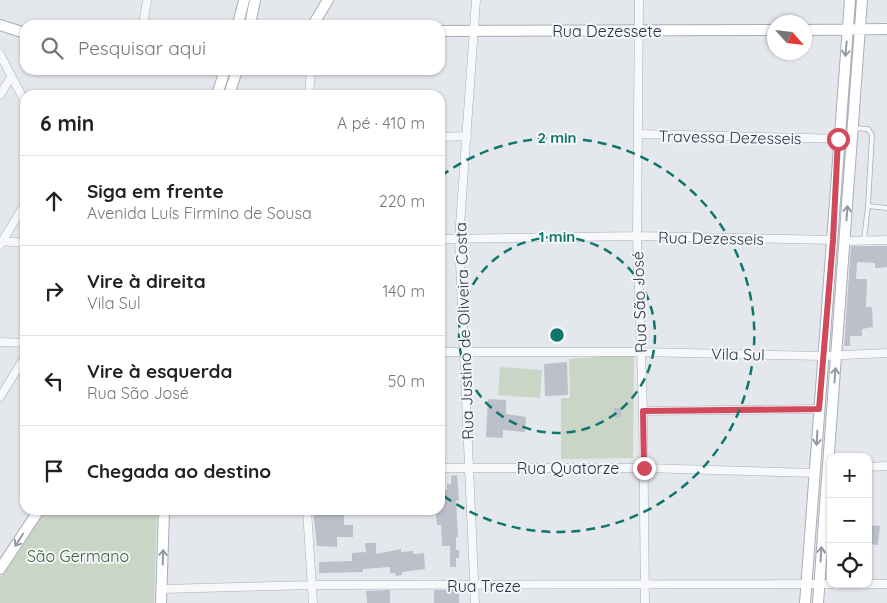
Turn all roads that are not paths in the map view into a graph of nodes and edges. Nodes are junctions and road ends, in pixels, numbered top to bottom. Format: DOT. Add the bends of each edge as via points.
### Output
graph roads {
  1 [pos="147,0"];
  2 [pos="244,0"];
  3 [pos="255,0"];
  4 [pos="328,0"];
  5 [pos="476,0"];
  6 [pos="639,0"];
  7 [pos="850,0"];
  8 [pos="862,0"];
  9 [pos="143,20"];
  10 [pos="239,20"];
  11 [pos="251,20"];
  12 [pos="316,20"];
  13 [pos="0,25"];
  14 [pos="859,29"];
  15 [pos="887,29"];
  16 [pos="767,30"];
  17 [pos="812,30"];
  18 [pos="847,30"];
  19 [pos="20,31"];
  20 [pos="445,31"];
  21 [pos="474,31"];
  22 [pos="638,31"];
  23 [pos="0,54"];
  24 [pos="223,75"];
  25 [pos="237,75"];
  26 [pos="311,75"];
  27 [pos="11,76"];
  28 [pos="219,90"];
  29 [pos="231,90"];
  30 [pos="309,90"];
  31 [pos="20,93"];
  32 [pos="0,95"];
  33 [pos="852,128"];
  34 [pos="639,134"];
  35 [pos="467,136"];
  36 [pos="445,137"];
  37 [pos="838,139"];
  38 [pos="852,140"];
  39 [pos="868,206"];
  40 [pos="887,208"];
  41 [pos="20,212"];
  42 [pos="638,236"];
  43 [pos="445,239"];
  44 [pos="459,239"];
  45 [pos="833,240"];
  46 [pos="864,240"];
  47 [pos="887,240"];
  48 [pos="845,241"];
  49 [pos="1,242"];
  50 [pos="20,243"];
  51 [pos="0,342"];
  52 [pos="20,343"];
  53 [pos="445,352"];
  54 [pos="463,352"];
  55 [pos="641,352"];
  56 [pos="887,353"];
  57 [pos="823,356"];
  58 [pos="836,356"];
  59 [pos="20,365"];
  60 [pos="0,396"];
  61 [pos="819,409"];
  62 [pos="643,411"];
  63 [pos="830,453"];
  64 [pos="887,466"];
  65 [pos="872,467"];
  66 [pos="445,468"];
  67 [pos="468,468"];
  68 [pos="644,468"];
  69 [pos="815,474"];
  70 [pos="827,491"];
  71 [pos="36,515"];
  72 [pos="164,515"];
  73 [pos="307,515"];
  74 [pos="810,537"];
  75 [pos="823,537"];
  76 [pos="0,569"];
  77 [pos="806,584"];
  78 [pos="819,584"];
  79 [pos="827,584"];
  80 [pos="872,584"];
  81 [pos="887,584"];
  82 [pos="313,585"];
  83 [pos="645,585"];
  84 [pos="474,586"];
  85 [pos="162,589"];
  86 [pos="161,603"];
  87 [pos="313,603"];
  88 [pos="476,603"];
  89 [pos="645,603"];
  90 [pos="805,603"];
  91 [pos="818,603"];
  1 -- 9 [label="street"];
  2 -- 10 [label="main road"];
  3 -- 11 [label="main road"];
  4 -- 12 [label="main road"];
  5 -- 21 [label="street, Rua Justino de Oliveira Costa"];
  6 -- 22 [label="street, Rua São José"];
  7 -- 18 [label="main road"];
  8 -- 14 [label="main road"];
  13 -- 19 [label="main road"];
  14 -- 15 [label="main road"];
  14 -- 18 [label="main road"];
  14 -- 33 [label="main road"];
  16 -- 22 [label="main road, Rua Dezessete"];
  17 -- 18 [label="main road"];
  18 -- 37 [label="main road, one-way"];
  20 -- 21 [label="main road, Rua Dezessete"];
  21 -- 22 [label="main road, Rua Dezessete"];
  21 -- 35 [label="street, Rua Justino de Oliveira Costa"];
  22 -- 34 [label="street, Rua São José"];
  23 -- 27 [label="street"];
  24 -- 28 [label="main road"];
  25 -- 29 [label="main road"];
  26 -- 30 [label="street"];
  27 -- 31 [label="street"];
  27 -- 32 [label="street"];
  33 -- 38 [label="main road"];
  33 -- 39 [label="lane" via="868,129 872,135"];
  34 -- 37 [label="street, Travessa Dezesseis"];
  34 -- 42 [label="street, Rua São José"];
  35 -- 36 [label="street"];
  35 -- 44 [label="street, Rua Justino de Oliveira Costa"];
  37 -- 38 [label="street, Travessa Dezesseis"];
  37 -- 45 [label="main road"];
  48 -- 38 [label="main road, one-way"];
  39 -- 40 [label="lane"];
  39 -- 46 [label="lane"];
  41 -- 49 [label="street"];
  42 -- 44 [label="street, Rua Dezesseis"];
  42 -- 45 [label="street, Rua Dezesseis"];
  42 -- 55 [label="street, Rua São José"];
  43 -- 44 [label="street, Rua Dezesseis"];
  44 -- 54 [label="street, Rua Justino de Oliveira Costa"];
  45 -- 57 [label="main road"];
  46 -- 47 [label="street"];
  46 -- 48 [label="street"];
  48 -- 58 [label="main road"];
  49 -- 50 [label="street"];
  51 -- 52 [label="street"];
  53 -- 54 [label="street, Vila Sul"];
  54 -- 55 [label="street, Vila Sul"];
  54 -- 67 [label="street, Rua Justino de Oliveira Costa"];
  55 -- 57 [label="street, Vila Sul"];
  55 -- 62 [label="street, Rua São José"];
  56 -- 58 [label="street, Vila Sul"];
  57 -- 58 [label="street, Vila Sul"];
  57 -- 61 [label="main road"];
  63 -- 58 [label="main road, one-way"];
  59 -- 60 [label="street"];
  61 -- 62 [label="street"];
  61 -- 69 [label="main road, one-way"];
  62 -- 68 [label="street, Rua São José"];
  64 -- 65 [label="street"];
  66 -- 67 [label="street, Rua Quatorze"];
  67 -- 68 [label="street, Rua Quatorze"];
  67 -- 84 [label="street, Rua Justino de Oliveira Costa"];
  68 -- 69 [label="street, Rua Quatorze"];
  68 -- 83 [label="street, Rua São José"];
  69 -- 74 [label="main road"];
  70 -- 75 [label="main road"];
  71 -- 76 [label="main road, one-way"];
  85 -- 72 [label="main road, one-way"];
  73 -- 82 [label="street"];
  74 -- 75 [label="main road"];
  74 -- 77 [label="main road"];
  78 -- 75 [label="main road, one-way"];
  77 -- 78 [label="street, Rua Treze"];
  77 -- 83 [label="street, Rua Treze"];
  77 -- 90 [label="main road"];
  78 -- 79 [label="street"];
  78 -- 91 [label="main road"];
  80 -- 81 [label="street"];
  82 -- 84 [label="street, Rua Treze"];
  82 -- 85 [label="street, Rua Treze"];
  82 -- 87 [label="street"];
  83 -- 84 [label="street, Rua Treze"];
  83 -- 89 [label="street, Rua São José"];
  84 -- 88 [label="street, Rua Justino de Oliveira Costa"];
  85 -- 86 [label="main road"];
}
